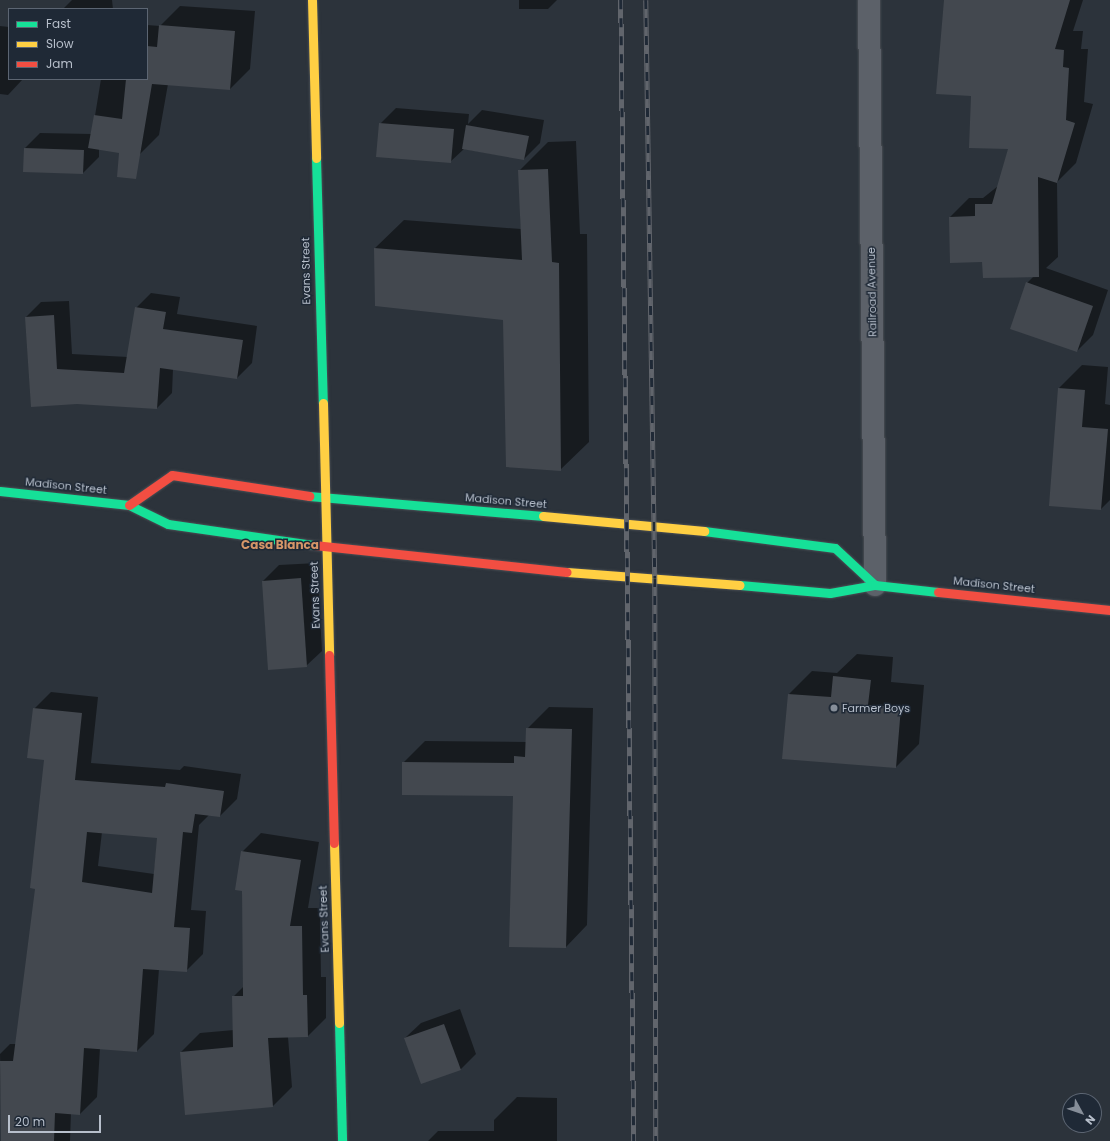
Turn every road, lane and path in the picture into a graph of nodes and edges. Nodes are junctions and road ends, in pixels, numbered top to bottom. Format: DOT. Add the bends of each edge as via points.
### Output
graph roads {
  1 [pos="312,0"];
  2 [pos="869,0"];
  3 [pos="0,491"];
  4 [pos="324,498"];
  5 [pos="129,505"];
  6 [pos="326,546"];
  7 [pos="875,585"];
  8 [pos="1110,610"];
  9 [pos="342,1141"];
  1 -- 4 [label="street, Evans Street"];
  2 -- 7 [label="street, Railroad Avenue"];
  3 -- 5 [label="street, Madison Street"];
  4 -- 5 [label="street, Madison Street" via="172,475"];
  4 -- 6 [label="street, Evans Street"];
  4 -- 7 [label="street, Madison Street" via="654,525 835,548"];
  5 -- 6 [label="street, Madison Street" via="168,524"];
  6 -- 7 [label="street, Madison Street" via="626,578 655,578 830,593"];
  6 -- 9 [label="street, Evans Street"];
  7 -- 8 [label="street, Madison Street"];
}
